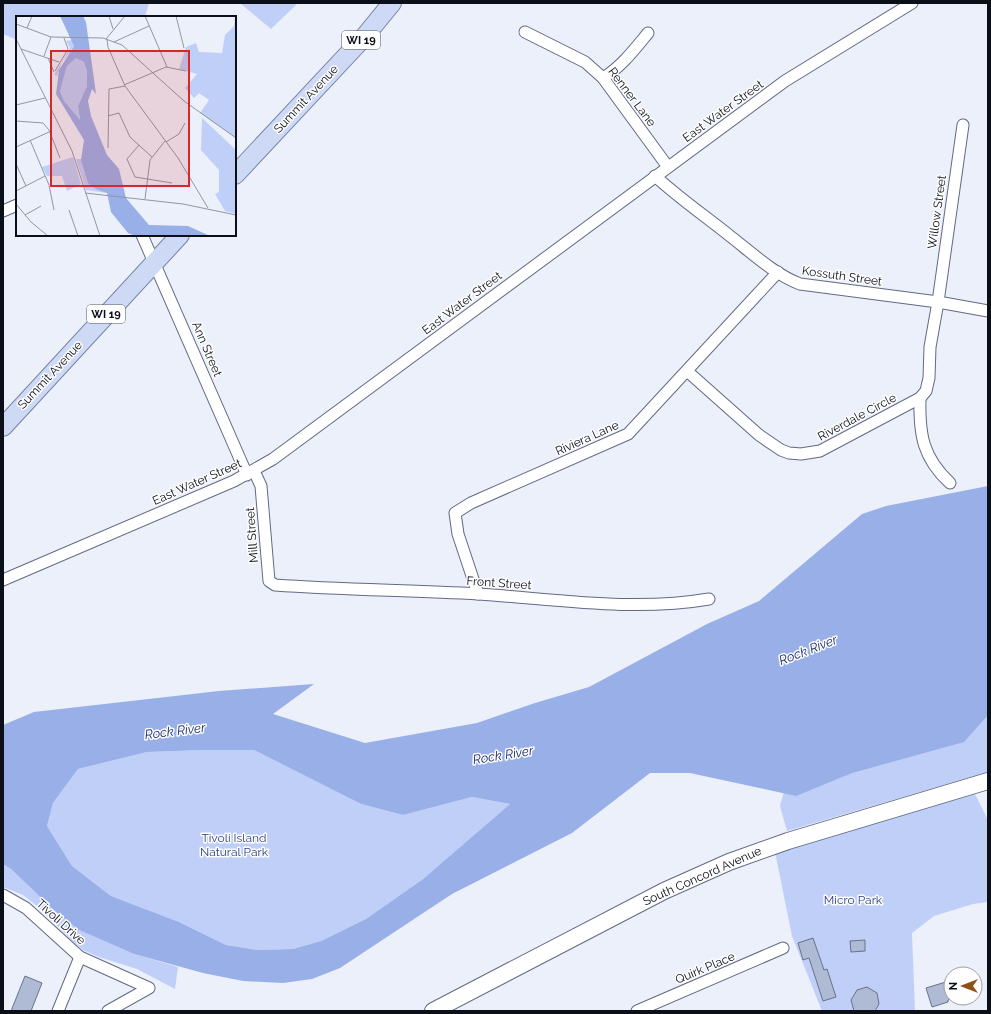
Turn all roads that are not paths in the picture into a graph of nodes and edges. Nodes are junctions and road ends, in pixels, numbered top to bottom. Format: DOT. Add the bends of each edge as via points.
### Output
graph roads {
  1 [pos="392,3"];
  2 [pos="912,3"];
  3 [pos="524,32"];
  4 [pos="648,33"];
  5 [pos="603,78"];
  6 [pos="963,125"];
  7 [pos="668,167"];
  8 [pos="236,174"];
  9 [pos="655,176"];
  10 [pos="16,205"];
  11 [pos="3,211"];
  12 [pos="142,236"];
  13 [pos="179,236"];
  14 [pos="155,264"];
  15 [pos="778,272"];
  16 [pos="938,302"];
  17 [pos="988,311"];
  18 [pos="687,371"];
  19 [pos="920,398"];
  20 [pos="3,427"];
  21 [pos="251,473"];
  22 [pos="950,483"];
  23 [pos="3,580"];
  24 [pos="286,586"];
  25 [pos="478,594"];
  26 [pos="709,599"];
  27 [pos="988,781"];
  28 [pos="3,895"];
  29 [pos="783,948"];
  30 [pos="80,957"];
  31 [pos="58,1011"];
  32 [pos="108,1011"];
  33 [pos="433,1011"];
  34 [pos="637,1011"];
  1 -- 8 [label="main road, Summit Avenue / WI 19" via="365,36"];
  2 -- 7 [label="street, East Water Street" via="790,78"];
  3 -- 5 [label="street, Renner Lane" via="584,62"];
  4 -- 5 [label="street" via="615,70"];
  5 -- 7 [label="street, Renner Lane"];
  6 -- 16 [label="street, Willow Street"];
  7 -- 9 [label="street, East Water Street"];
  9 -- 15 [label="street, Kossuth Street"];
  9 -- 21 [label="street, East Water Street"];
  10 -- 11 [label="street"];
  12 -- 14 [label="street, Ann Street"];
  13 -- 14 [label="main road, Summit Avenue / WI 19"];
  14 -- 20 [label="main road, Summit Avenue / WI 19"];
  14 -- 21 [label="street, Ann Street"];
  15 -- 16 [label="street, Kossuth Street" via="800,284"];
  15 -- 18 [label="street, Riviera Lane"];
  16 -- 17 [label="street, Kossuth Street"];
  16 -- 19 [label="street" via="930,347 929,378 926,391"];
  18 -- 19 [label="street, Riverdale Circle" via="759,435 780,450 789,453 820,451"];
  18 -- 25 [label="street, Riviera Lane" via="628,434 472,503 455,513 458,534"];
  19 -- 22 [label="street" via="919,421 924,446 936,468"];
  21 -- 23 [label="street, East Water Street"];
  21 -- 24 [label="street, Mill Street" via="261,486 269,581 275,585"];
  24 -- 25 [label="street, Front Street"];
  25 -- 26 [label="street, Front Street" via="663,605"];
  27 -- 33 [label="street, South Concord Avenue" via="788,841 729,862 664,891"];
  28 -- 30 [label="street, Tivoli Drive" via="26,908"];
  29 -- 34 [label="street, Quirk Place"];
  30 -- 31 [label="street"];
  30 -- 32 [label="street, Tivoli Drive" via="149,988"];
}
